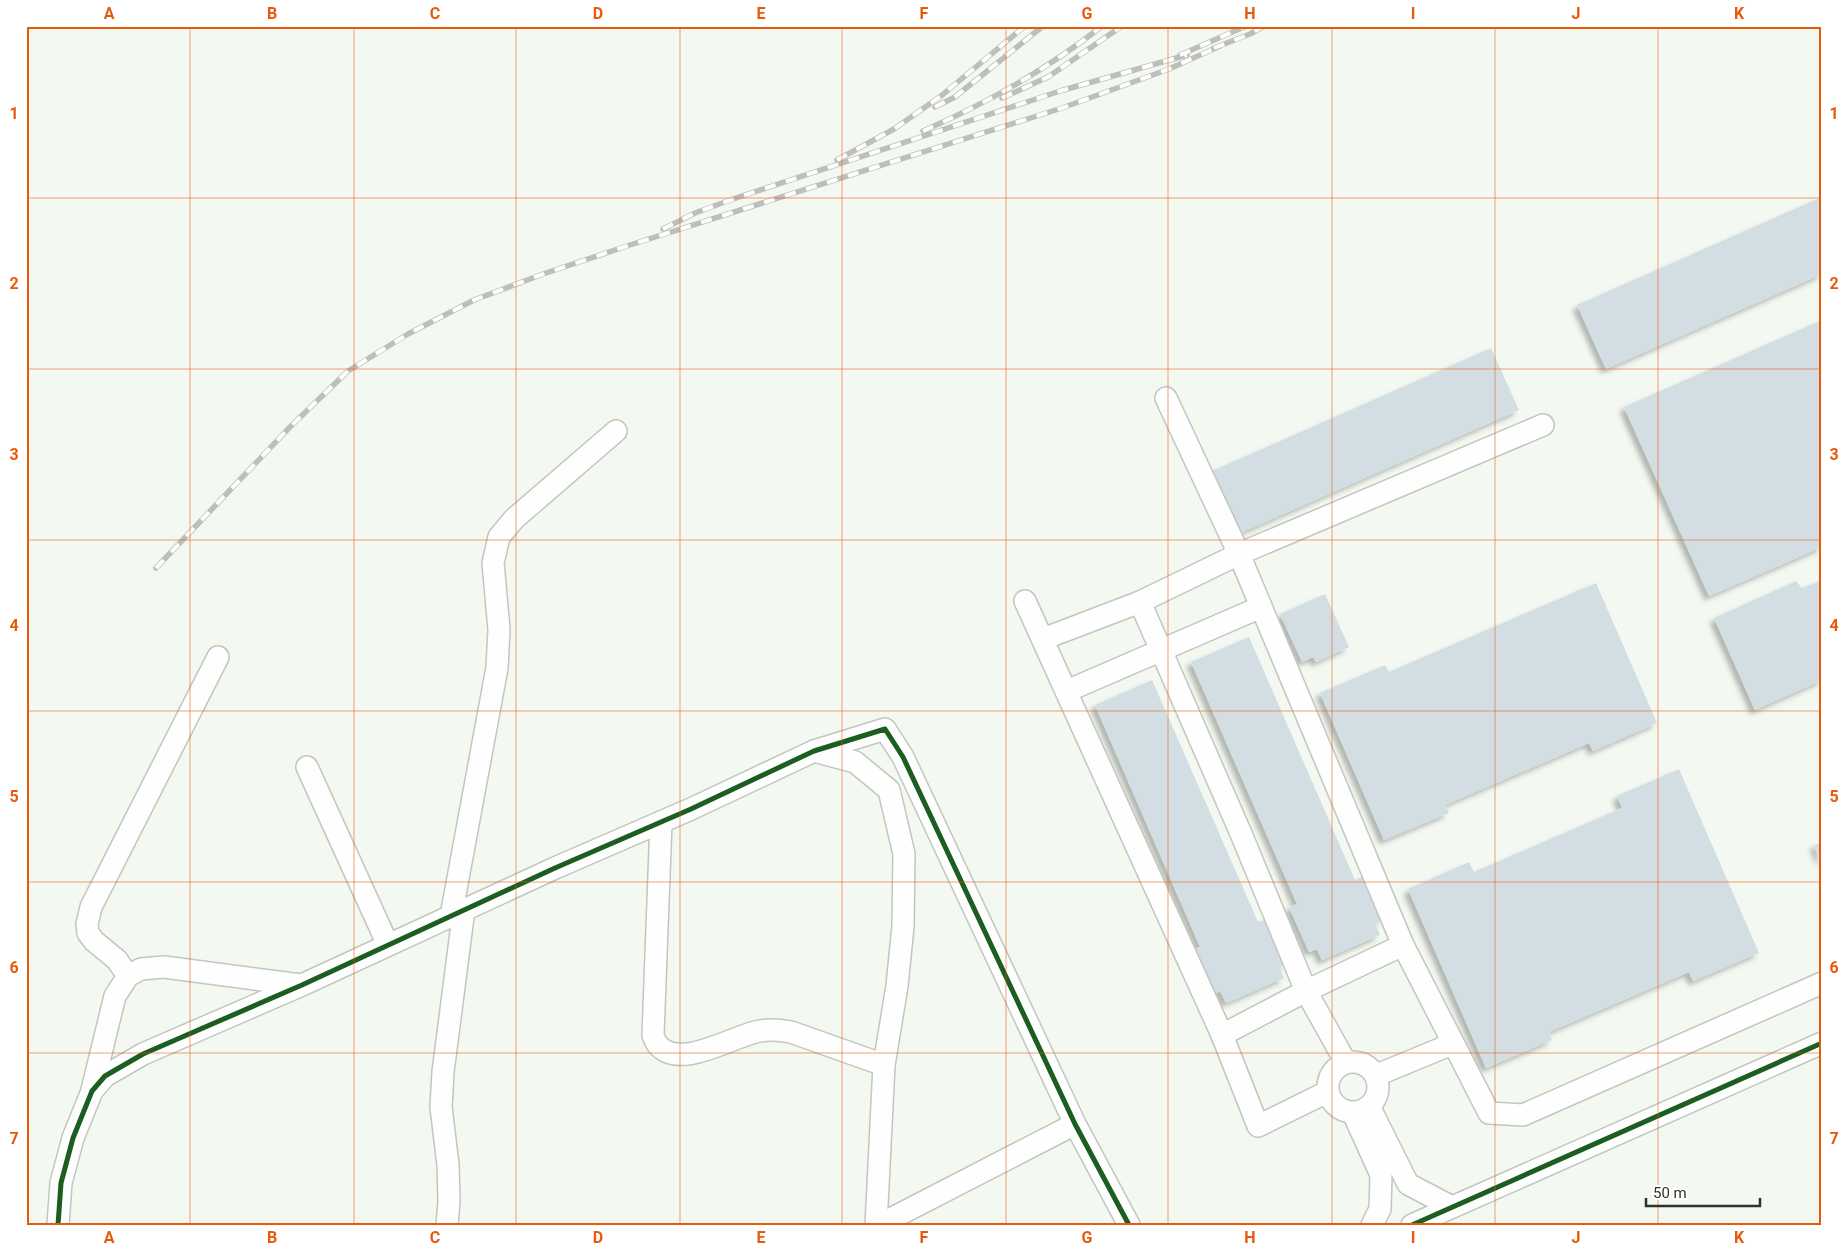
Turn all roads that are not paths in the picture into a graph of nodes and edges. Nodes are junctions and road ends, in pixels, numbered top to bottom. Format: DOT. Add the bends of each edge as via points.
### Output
graph roads {
  1 [pos="1166,398"];
  2 [pos="1543,425"];
  3 [pos="616,431"];
  4 [pos="1239,554"];
  5 [pos="1025,601"];
  6 [pos="1140,602"];
  7 [pos="1261,607"];
  8 [pos="1043,639"];
  9 [pos="1161,651"];
  10 [pos="218,657"];
  11 [pos="1067,691"];
  12 [pos="814,751"];
  13 [pos="307,767"];
  14 [pos="661,822"];
  15 [pos="458,913"];
  16 [pos="1403,944"];
  17 [pos="388,945"];
  18 [pos="128,976"];
  19 [pos="1822,983"];
  20 [pos="302,985"];
  21 [pos="1306,991"];
  22 [pos="1222,1035"];
  23 [pos="1822,1043"];
  24 [pos="1452,1044"];
  25 [pos="1345,1062"];
  26 [pos="884,1065"];
  27 [pos="1377,1075"];
  28 [pos="92,1091"];
  29 [pos="1327,1092"];
  30 [pos="1361,1110"];
  31 [pos="1075,1124"];
  32 [pos="1452,1207"];
  33 [pos="58,1225"];
  34 [pos="446,1225"];
  35 [pos="877,1225"];
  36 [pos="1129,1225"];
  37 [pos="1372,1225"];
  38 [pos="1412,1225"];
  1 -- 4 [label="street"];
  2 -- 4 [label="street"];
  3 -- 15 [label="street" via="514,519 499,537 493,563 499,629 497,668"];
  4 -- 6 [label="street"];
  4 -- 7 [label="street"];
  5 -- 8 [label="street"];
  6 -- 8 [label="street"];
  6 -- 9 [label="street"];
  7 -- 9 [label="street"];
  7 -- 16 [label="street"];
  8 -- 11 [label="street"];
  9 -- 11 [label="street"];
  9 -- 21 [label="street"];
  10 -- 18 [label="street" via="90,907 88,933 117,960"];
  11 -- 22 [label="street"];
  12 -- 14 [label="street"];
  12 -- 26 [label="street" via="855,762 889,790 904,854 898,986"];
  12 -- 31 [label="street" via="886,729 904,757"];
  13 -- 17 [label="street"];
  14 -- 15 [label="street"];
  14 -- 26 [label="street" via="653,1035 658,1046 679,1055 694,1054 759,1031 775,1030 791,1032"];
  15 -- 17 [label="street"];
  15 -- 34 [label="street" via="441,1107 448,1165"];
  16 -- 21 [label="street"];
  16 -- 24 [label="street"];
  17 -- 20 [label="street"];
  18 -- 20 [label="street" via="141,969 164,967"];
  18 -- 28 [label="street" via="115,996"];
  19 -- 24 [label="street" via="1524,1115 1489,1114"];
  20 -- 28 [label="street" via="143,1054 105,1076"];
  21 -- 22 [label="street"];
  21 -- 25 [label="street"];
  22 -- 29 [label="street" via="1258,1126"];
  23 -- 32 [label="street"];
  24 -- 27 [label="street"];
  25 -- 27 [label="street" via="1364,1062"];
  25 -- 29 [label="street" via="1330,1073"];
  26 -- 35 [label="street"];
  27 -- 30 [label="street" via="1379,1093"];
  28 -- 33 [label="street" via="79,1120 63,1174"];
  29 -- 30 [label="street" via="1336,1107"];
  30 -- 32 [label="street" via="1408,1184"];
  30 -- 37 [label="street" via="1381,1175 1380,1209"];
  31 -- 35 [label="street"];
  31 -- 36 [label="street"];
  32 -- 38 [label="street"];
}
